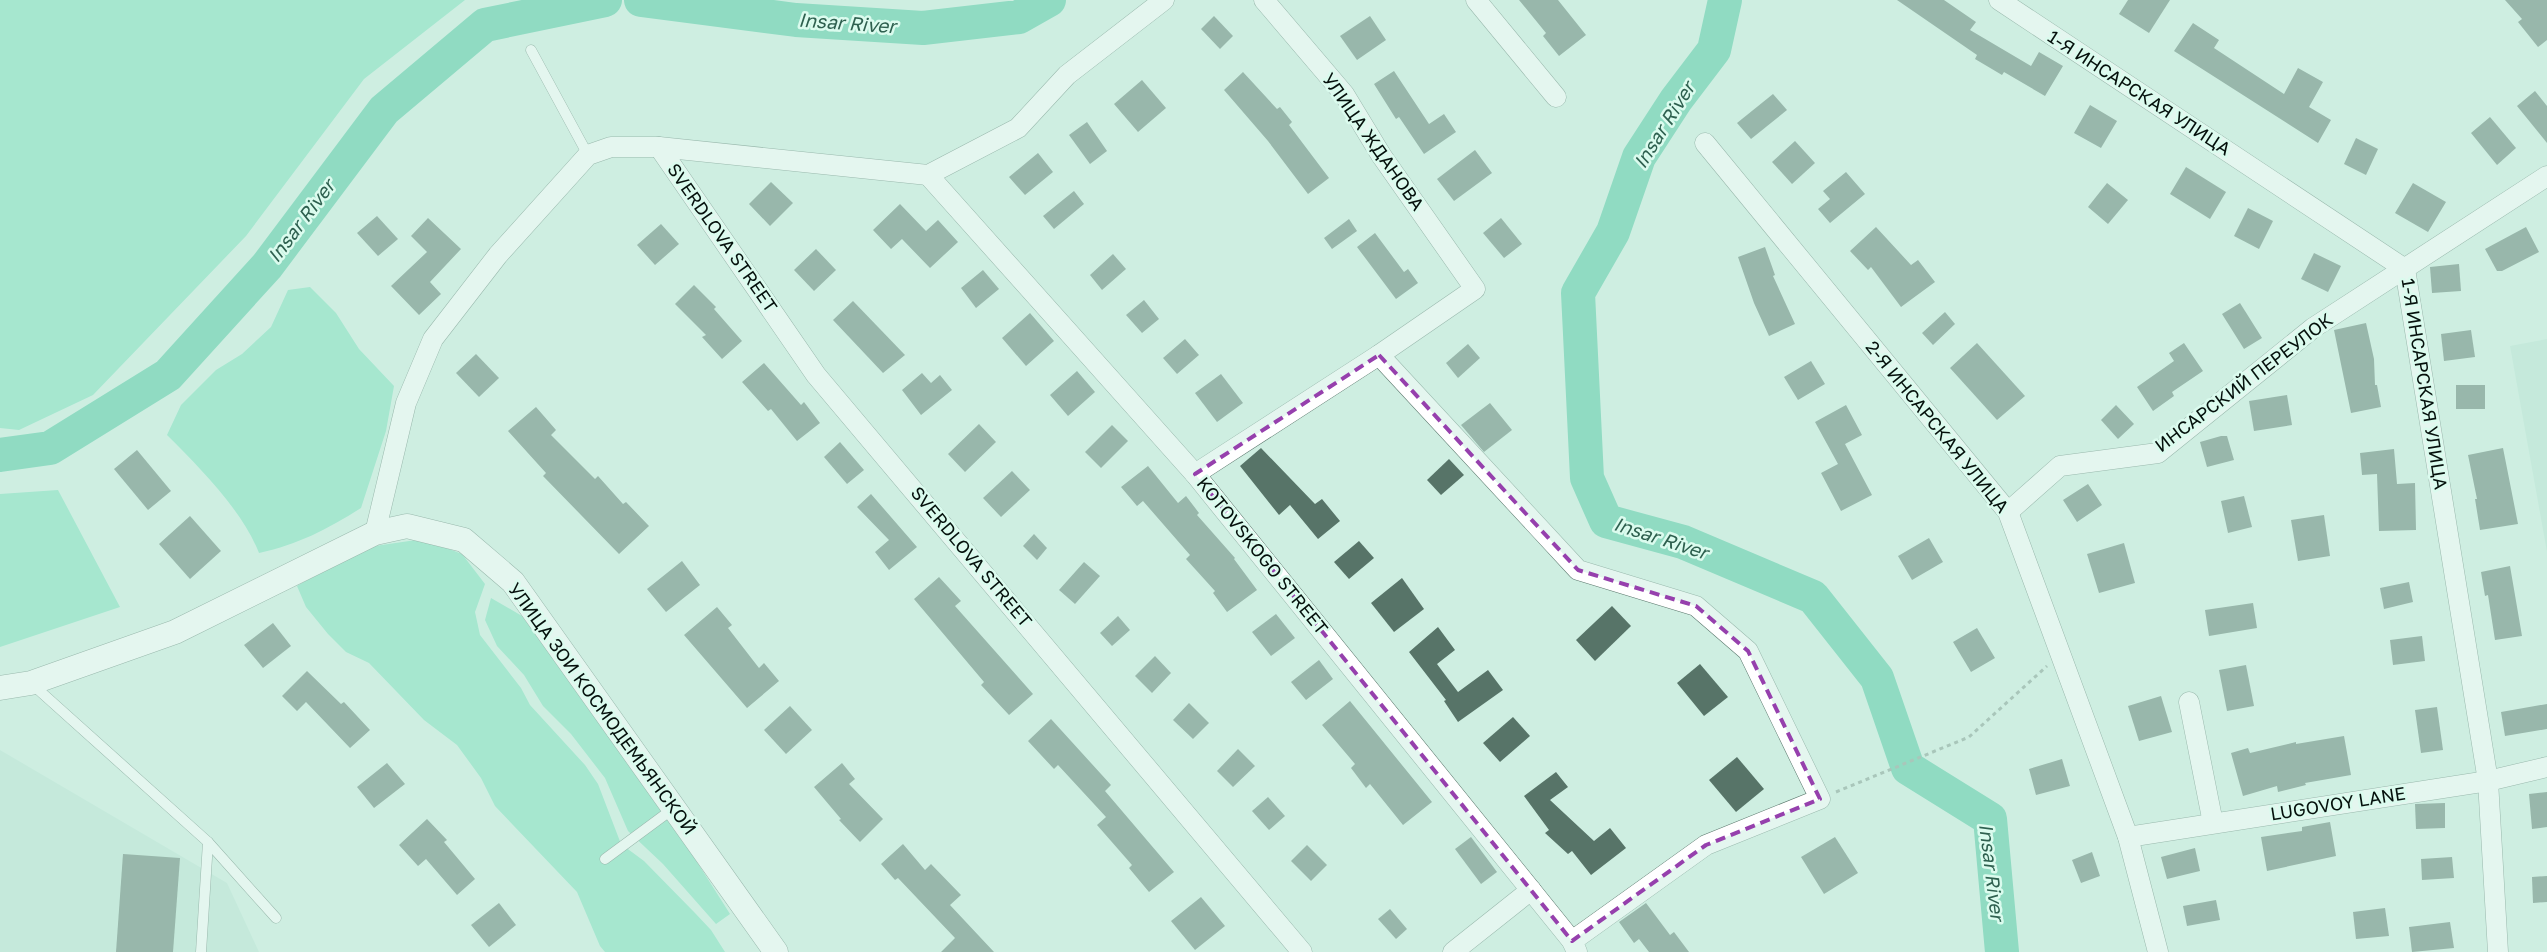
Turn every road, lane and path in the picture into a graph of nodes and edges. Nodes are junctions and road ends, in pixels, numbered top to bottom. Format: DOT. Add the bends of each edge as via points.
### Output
graph roads {
  1 [pos="1164,0"];
  2 [pos="1264,0"];
  3 [pos="1476,0"];
  4 [pos="1998,0"];
  5 [pos="531,50"];
  6 [pos="1556,97"];
  7 [pos="1705,143"];
  8 [pos="659,147"];
  9 [pos="588,155"];
  10 [pos="928,174"];
  11 [pos="2547,176"];
  12 [pos="2405,269"];
  13 [pos="1379,355"];
  14 [pos="1195,474"];
  15 [pos="2008,512"];
  16 [pos="375,532"];
  17 [pos="2060,654"];
  18 [pos="31,683"];
  19 [pos="0,688"];
  20 [pos="2190,702"];
  21 [pos="2547,767"];
  22 [pos="2488,781"];
  23 [pos="1820,799"];
  24 [pos="674,808"];
  25 [pos="2213,823"];
  26 [pos="2128,836"];
  27 [pos="208,842"];
  28 [pos="605,859"];
  29 [pos="1531,890"];
  30 [pos="276,918"];
  31 [pos="1574,946"];
  32 [pos="201,952"];
  33 [pos="776,952"];
  34 [pos="1302,952"];
  35 [pos="1452,952"];
  36 [pos="2158,952"];
  37 [pos="2498,952"];
  1 -- 10 [label="street" via="1067,75 1018,128"];
  2 -- 13 [label="street, УЛИЦА ЖДАНОВА" via="1344,94 1381,155 1475,289"];
  3 -- 6 [label="street"];
  4 -- 12 [label="street, 1-Я ИНСАРСКАЯ УЛИЦА"];
  5 -- 9 [label="lane"];
  7 -- 15 [label="street, 2-Я ИНСАРСКАЯ УЛИЦА"];
  8 -- 9 [label="street" via="611,147"];
  8 -- 10 [label="street"];
  8 -- 34 [label="street, SVERDLOVA STREET" via="816,375"];
  9 -- 16 [label="street" via="498,255 433,339 406,403"];
  10 -- 14 [label="street, KOTOVSKOGO STREET"];
  11 -- 12 [label="street, ИНСАРСКИЙ ПЕРЕУЛОК"];
  12 -- 15 [label="street, ИНСАРСКИЙ ПЕРЕУЛОК" via="2313,328 2158,453 2060,466"];
  12 -- 22 [label="street, 1-Я ИНСАРСКАЯ УЛИЦА"];
  13 -- 14 [label="street"];
  13 -- 23 [label="street" via="1578,570 1696,606 1748,651"];
  14 -- 29 [label="street, KOTOVSKOGO STREET"];
  15 -- 17 [label="street, 2-Я ИНСАРСКАЯ УЛИЦА"];
  16 -- 18 [label="street, УЛИЦА ЗОИ КОСМОДЕМЬЯНСКОЙ" via="175,632"];
  16 -- 24 [label="street, УЛИЦА ЗОИ КОСМОДЕМЬЯНСКОЙ" via="407,526 464,540 513,582"];
  17 -- 23 [label="path" via="1969,737"];
  17 -- 26 [label="street, 2-Я ИНСАРСКАЯ УЛИЦА"];
  18 -- 19 [label="street, УЛИЦА ЗОИ КОСМОДЕМЬЯНСКОЙ"];
  18 -- 27 [label="lane"];
  20 -- 25 [label="street"];
  21 -- 22 [label="street, LUGOVOY LANE"];
  22 -- 25 [label="street, LUGOVOY LANE"];
  22 -- 37 [label="street, 1-Я ИНСАРСКАЯ УЛИЦА"];
  23 -- 31 [label="street" via="1706,845"];
  24 -- 28 [label="lane"];
  24 -- 33 [label="street, УЛИЦА ЗОИ КОСМОДЕМЬЯНСКОЙ"];
  25 -- 26 [label="street, LUGOVOY LANE"];
  26 -- 36 [label="street, 2-Я ИНСАРСКАЯ УЛИЦА"];
  27 -- 30 [label="lane"];
  27 -- 32 [label="lane"];
  29 -- 31 [label="street, KOTOVSKOGO STREET"];
  29 -- 35 [label="street"];
}
